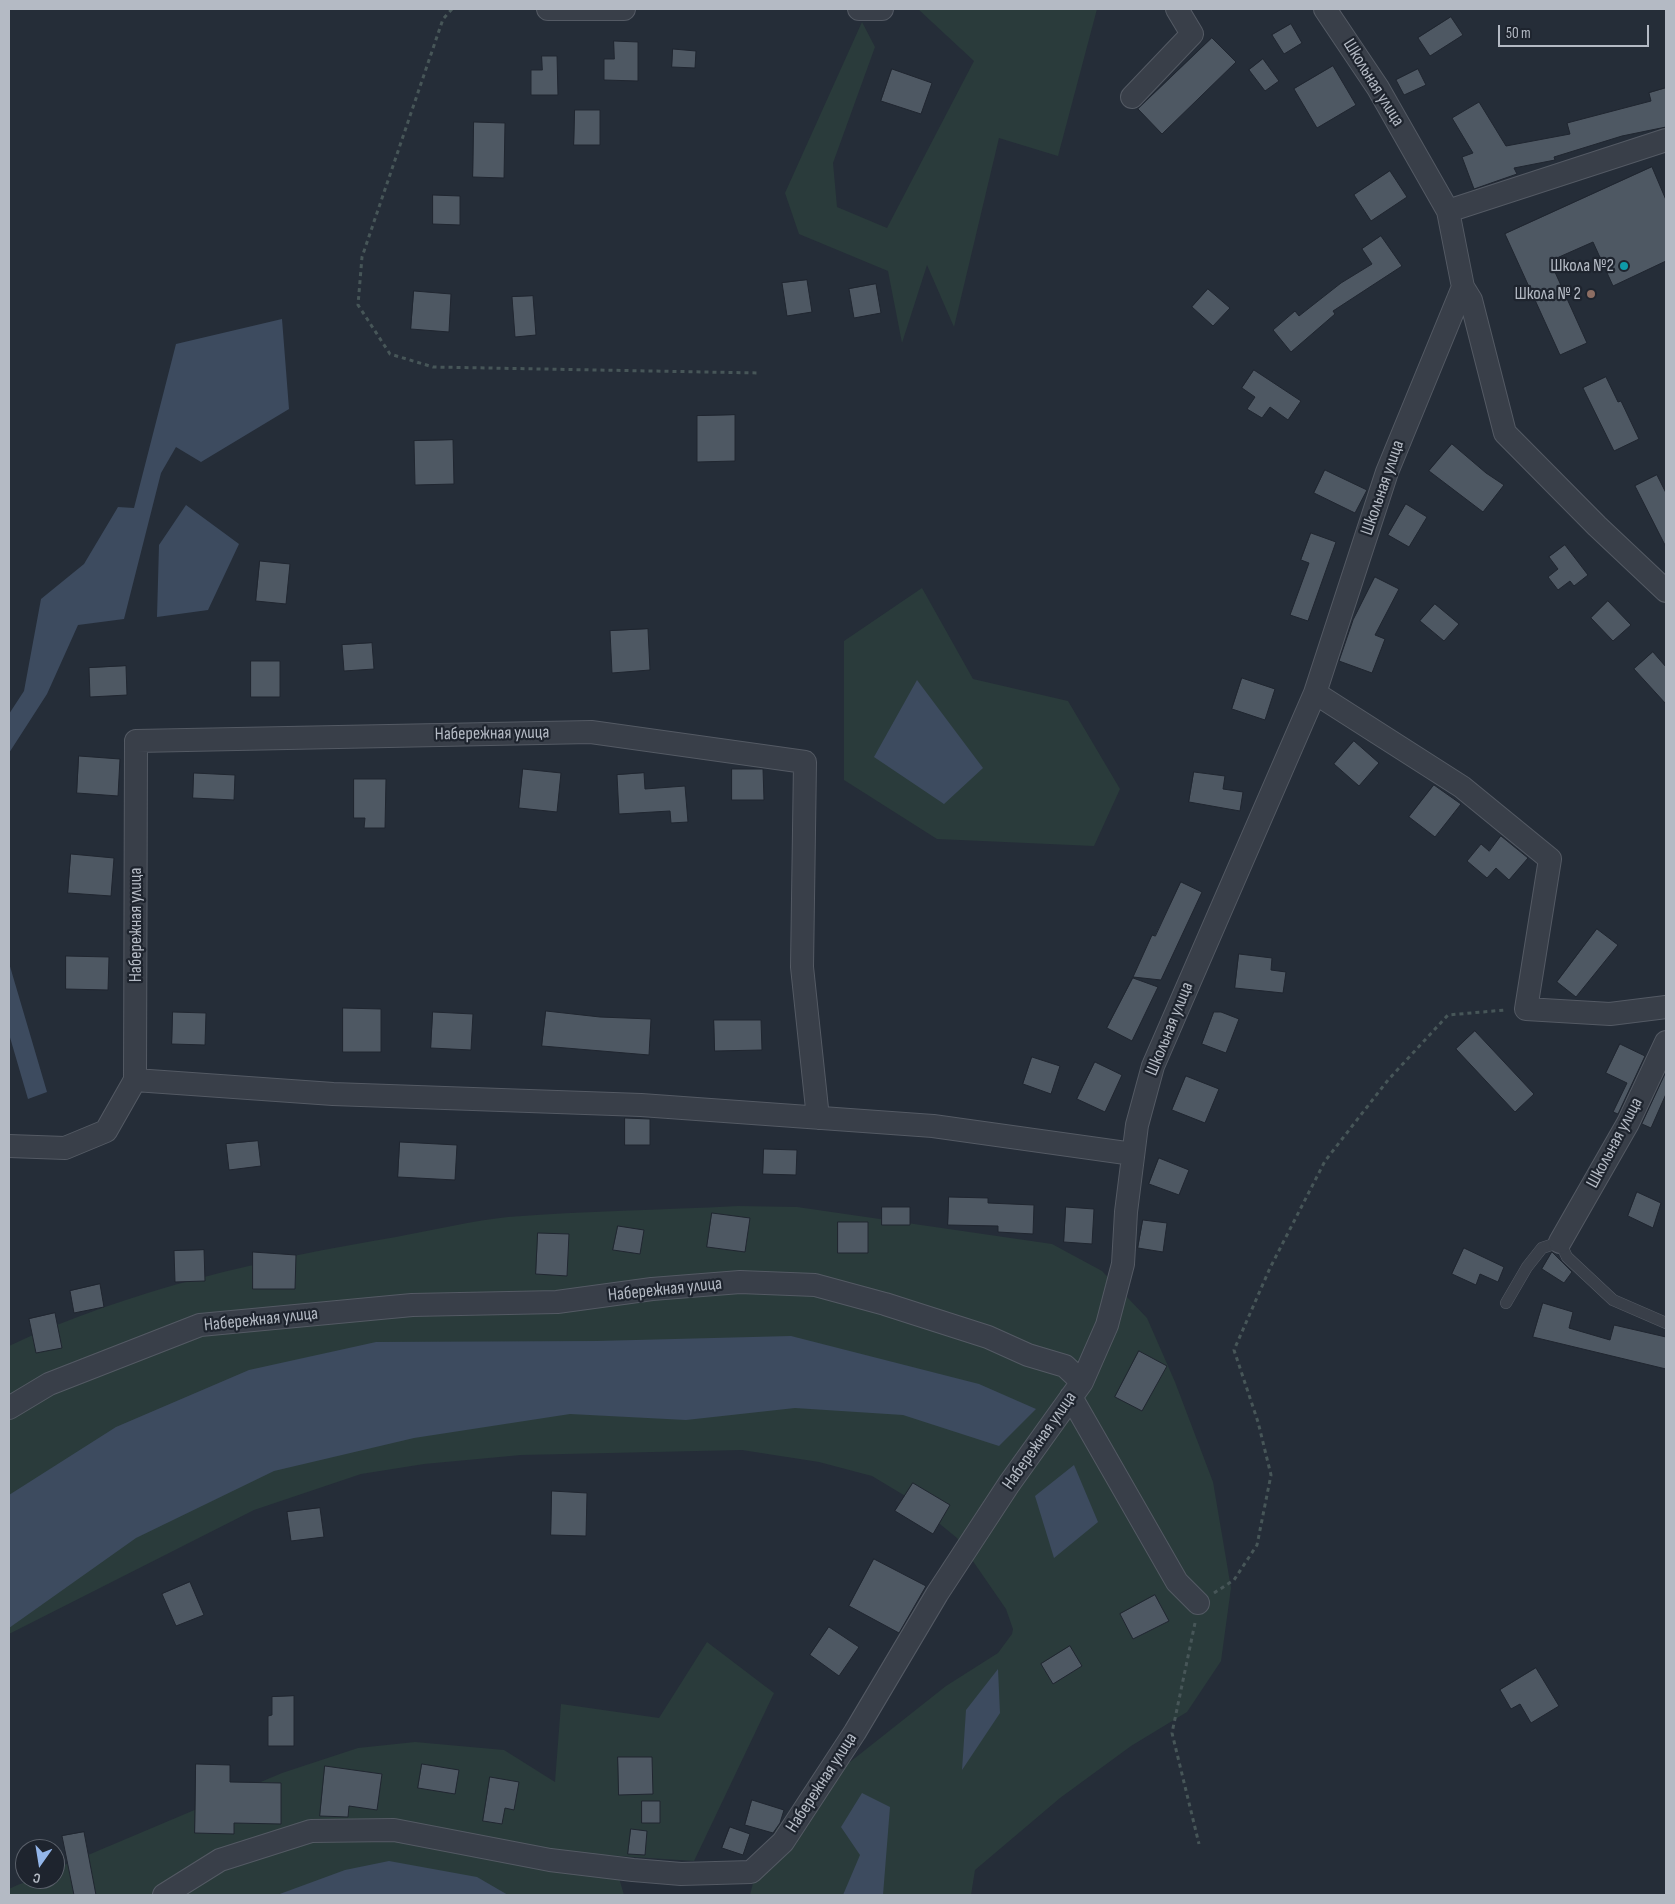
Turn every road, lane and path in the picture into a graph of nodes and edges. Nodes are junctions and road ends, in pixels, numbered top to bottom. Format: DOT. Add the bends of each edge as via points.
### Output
graph roads {
  1 [pos="452,9"];
  2 [pos="548,9"];
  3 [pos="624,9"];
  4 [pos="859,9"];
  5 [pos="882,9"];
  6 [pos="1177,9"];
  7 [pos="1325,9"];
  8 [pos="1132,97"];
  9 [pos="1666,140"];
  10 [pos="1448,211"];
  11 [pos="1462,287"];
  12 [pos="760,373"];
  13 [pos="1666,591"];
  14 [pos="1315,693"];
  15 [pos="1666,1007"];
  16 [pos="1526,1009"];
  17 [pos="1666,1042"];
  18 [pos="135,1080"];
  19 [pos="818,1118"];
  20 [pos="9,1146"];
  21 [pos="1133,1154"];
  22 [pos="1560,1242"];
  23 [pos="1506,1303"];
  24 [pos="1666,1323"];
  25 [pos="1077,1389"];
  26 [pos="9,1408"];
  27 [pos="1198,1603"];
  28 [pos="1198,1844"];
  29 [pos="164,1895"];
  1 -- 12 [label="path" via="443,19 362,257 358,305 390,354 433,367"];
  2 -- 3 [label="street"];
  4 -- 5 [label="street"];
  6 -- 8 [label="street" via="1192,34"];
  7 -- 10 [label="street, Школьная улица" via="1378,88"];
  9 -- 10 [label="street"];
  10 -- 11 [label="street, Школьная улица"];
  11 -- 13 [label="street, Школьная улица" via="1471,300 1505,433"];
  11 -- 14 [label="street, Школьная улица" via="1387,472"];
  14 -- 16 [label="street" via="1462,787 1550,859"];
  14 -- 21 [label="street, Школьная улица" via="1153,1066 1137,1125"];
  15 -- 16 [label="street" via="1610,1014"];
  16 -- 27 [label="path" via="1448,1015 1388,1080 1325,1161 1270,1268 1234,1350 1258,1422 1271,1475 1257,1546 1234,1580"];
  17 -- 22 [label="street, Школьная улица" via="1628,1123"];
  18 -- 19 [label="street" via="333,1094 641,1105"];
  18 -- 19 [label="street, Набережная улица" via="136,741 591,732 805,762 802,967"];
  18 -- 20 [label="street" via="106,1131 65,1148"];
  19 -- 21 [label="street" via="933,1126"];
  21 -- 25 [label="street, Школьная улица" via="1123,1264 1107,1325"];
  22 -- 23 [label="lane" via="1542,1248"];
  22 -- 24 [label="lane" via="1567,1257 1613,1300"];
  25 -- 26 [label="street, Набережная улица" via="1065,1366 885,1304 815,1286 740,1282 557,1302 412,1305 200,1325 49,1384"];
  25 -- 27 [label="street" via="1177,1582"];
  25 -- 29 [label="street, Набережная улица" via="1009,1484 783,1842 751,1872 681,1874 606,1867 550,1860 394,1830 311,1831 220,1860"];
  27 -- 28 [label="path" via="1172,1733"];
}
